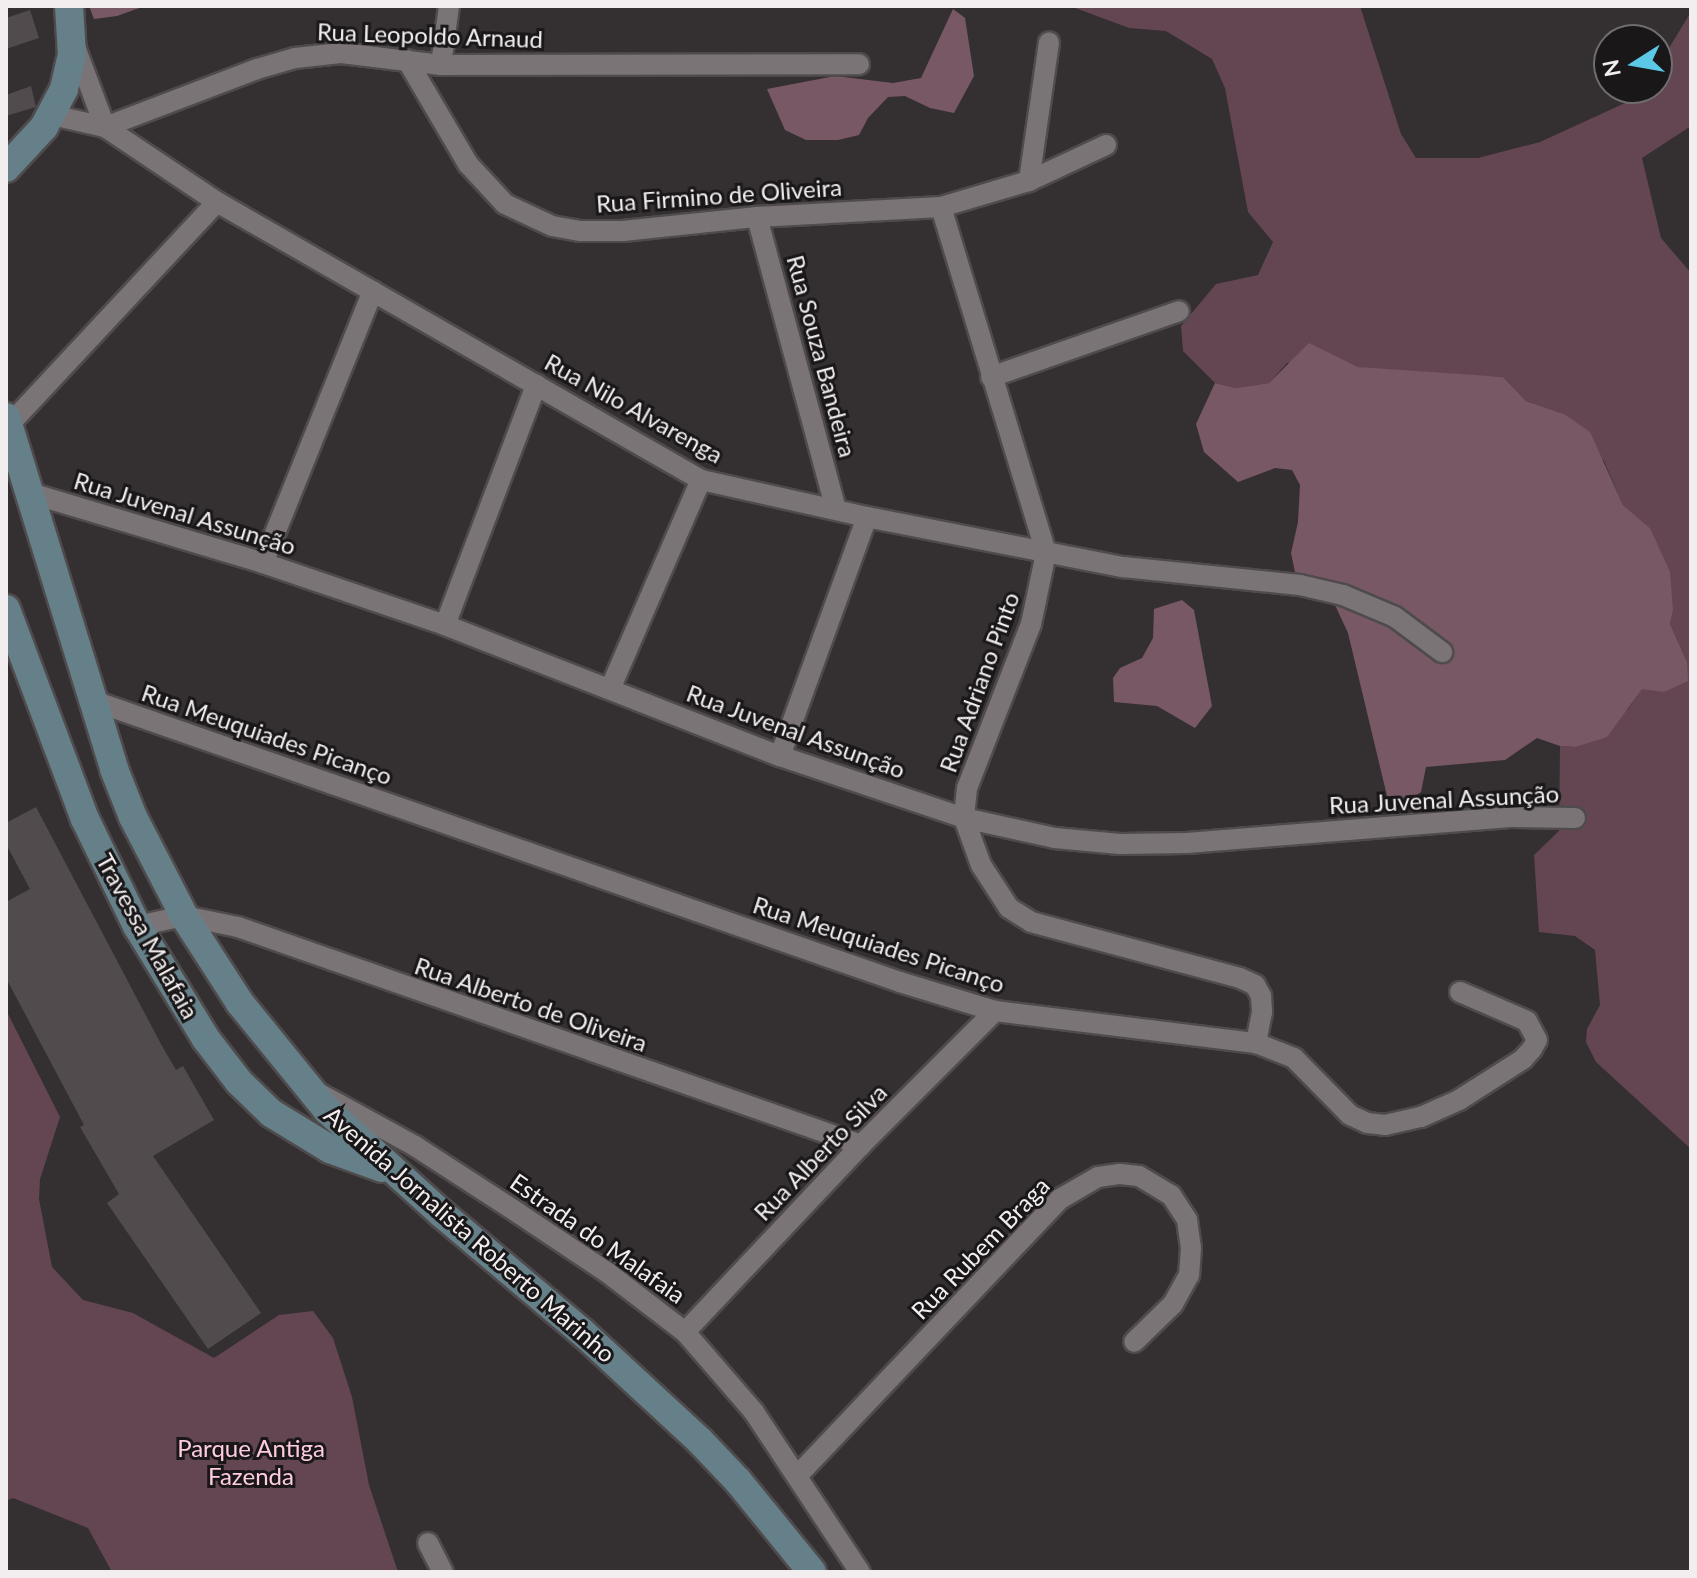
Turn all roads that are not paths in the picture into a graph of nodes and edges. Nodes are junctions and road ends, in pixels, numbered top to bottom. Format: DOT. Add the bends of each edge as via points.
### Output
graph roads {
  1 [pos="69,6"];
  2 [pos="449,6"];
  3 [pos="72,41"];
  4 [pos="1049,42"];
  5 [pos="407,60"];
  6 [pos="859,64"];
  7 [pos="441,65"];
  8 [pos="52,115"];
  9 [pos="105,127"];
  10 [pos="1106,145"];
  11 [pos="6,168"];
  12 [pos="1029,181"];
  13 [pos="217,202"];
  14 [pos="941,207"];
  15 [pos="757,217"];
  16 [pos="373,291"];
  17 [pos="1179,311"];
  18 [pos="991,377"];
  19 [pos="536,385"];
  20 [pos="7,421"];
  21 [pos="701,480"];
  22 [pos="30,493"];
  23 [pos="836,509"];
  24 [pos="867,517"];
  25 [pos="1046,553"];
  26 [pos="263,563"];
  27 [pos="6,609"];
  28 [pos="445,625"];
  29 [pos="1442,652"];
  30 [pos="610,689"];
  31 [pos="91,700"];
  32 [pos="780,756"];
  33 [pos="964,818"];
  34 [pos="1575,818"];
  35 [pos="184,916"];
  36 [pos="137,926"];
  37 [pos="1460,992"];
  38 [pos="995,1011"];
  39 [pos="1256,1043"];
  40 [pos="306,1086"];
  41 [pos="861,1145"];
  42 [pos="397,1174"];
  43 [pos="685,1332"];
  44 [pos="1134,1342"];
  45 [pos="798,1475"];
  46 [pos="428,1543"];
  47 [pos="443,1572"];
  48 [pos="812,1572"];
  49 [pos="860,1572"];
  1 -- 3 [label="main road"];
  2 -- 7 [label="street"];
  3 -- 8 [label="main road" via="69,74"];
  3 -- 9 [label="street"];
  4 -- 12 [label="street"];
  5 -- 7 [label="street, Rua Leopoldo Arnaud"];
  5 -- 9 [label="street, Rua Leopoldo Arnaud" via="341,53 295,58"];
  5 -- 15 [label="street, Rua Firmino de Oliveira" via="468,164 505,204 552,226 623,231"];
  6 -- 7 [label="street, Rua Leopoldo Arnaud"];
  8 -- 9 [label="street, Rua Nilo Alvarenga"];
  8 -- 11 [label="main road"];
  9 -- 13 [label="street, Rua Nilo Alvarenga"];
  10 -- 12 [label="street, Rua Firmino de Oliveira"];
  12 -- 14 [label="street, Rua Firmino de Oliveira"];
  13 -- 16 [label="street, Rua Nilo Alvarenga"];
  13 -- 20 [label="street"];
  14 -- 15 [label="street, Rua Firmino de Oliveira"];
  14 -- 18 [label="street, Rua Adriano Pinto"];
  15 -- 23 [label="street, Rua Souza Bandeira"];
  16 -- 19 [label="street, Rua Nilo Alvarenga"];
  16 -- 26 [label="street"];
  17 -- 18 [label="street"];
  18 -- 25 [label="street, Rua Adriano Pinto"];
  19 -- 21 [label="street, Rua Nilo Alvarenga"];
  19 -- 28 [label="street"];
  20 -- 22 [label="main road, Avenida Jornalista Roberto Marinho"];
  21 -- 23 [label="street, Rua Nilo Alvarenga"];
  21 -- 30 [label="street"];
  22 -- 26 [label="street, Rua Juvenal Assunção"];
  22 -- 31 [label="main road, Avenida Jornalista Roberto Marinho"];
  23 -- 24 [label="street, Rua Nilo Alvarenga"];
  24 -- 25 [label="street, Rua Nilo Alvarenga"];
  24 -- 32 [label="street"];
  25 -- 29 [label="street, Rua Nilo Alvarenga" via="1123,567 1300,585 1367,603"];
  25 -- 33 [label="street, Rua Adriano Pinto" via="1031,624 976,758"];
  26 -- 28 [label="street, Rua Juvenal Assunção"];
  27 -- 36 [label="main road, Travessa Malafaia" via="85,819"];
  28 -- 30 [label="street, Rua Juvenal Assunção"];
  30 -- 32 [label="street, Rua Juvenal Assunção"];
  31 -- 35 [label="main road, Avenida Jornalista Roberto Marinho" via="133,817"];
  31 -- 38 [label="street, Rua Meuquiades Picanço"];
  32 -- 33 [label="street, Rua Juvenal Assunção"];
  33 -- 34 [label="street, Rua Juvenal Assunção" via="1055,838 1120,844 1513,817"];
  33 -- 39 [label="street" via="997,893 1031,922 1255,985 1262,1012"];
  35 -- 36 [label="street"];
  35 -- 40 [label="main road, Avenida Jornalista Roberto Marinho" via="240,1003"];
  35 -- 41 [label="street, Rua Alberto de Oliveira" via="238,927"];
  36 -- 42 [label="main road, Travessa Malafaia" via="206,1039 271,1113 330,1149"];
  37 -- 39 [label="street, Rua Meuquiades Picanço" via="1527,1021 1537,1040 1523,1059 1459,1100 1421,1117 1367,1123 1350,1115 1294,1058"];
  38 -- 39 [label="street, Rua Meuquiades Picanço"];
  38 -- 41 [label="street, Rua Alberto Silva"];
  40 -- 42 [label="main road, Avenida Jornalista Roberto Marinho"];
  40 -- 43 [label="street, Estrada do Malafaia" via="415,1146 608,1273"];
  41 -- 43 [label="street, Rua Alberto Silva"];
  42 -- 48 [label="main road, Avenida Jornalista Roberto Marinho" via="691,1432"];
  43 -- 45 [label="street, Estrada do Malafaia" via="754,1412"];
  44 -- 45 [label="street, Rua Rubem Braga" via="1173,1304 1189,1275 1187,1220 1171,1195 1139,1176 1098,1177 1060,1199"];
  45 -- 49 [label="street, Estrada do Malafaia"];
  46 -- 47 [label="street"];
}
